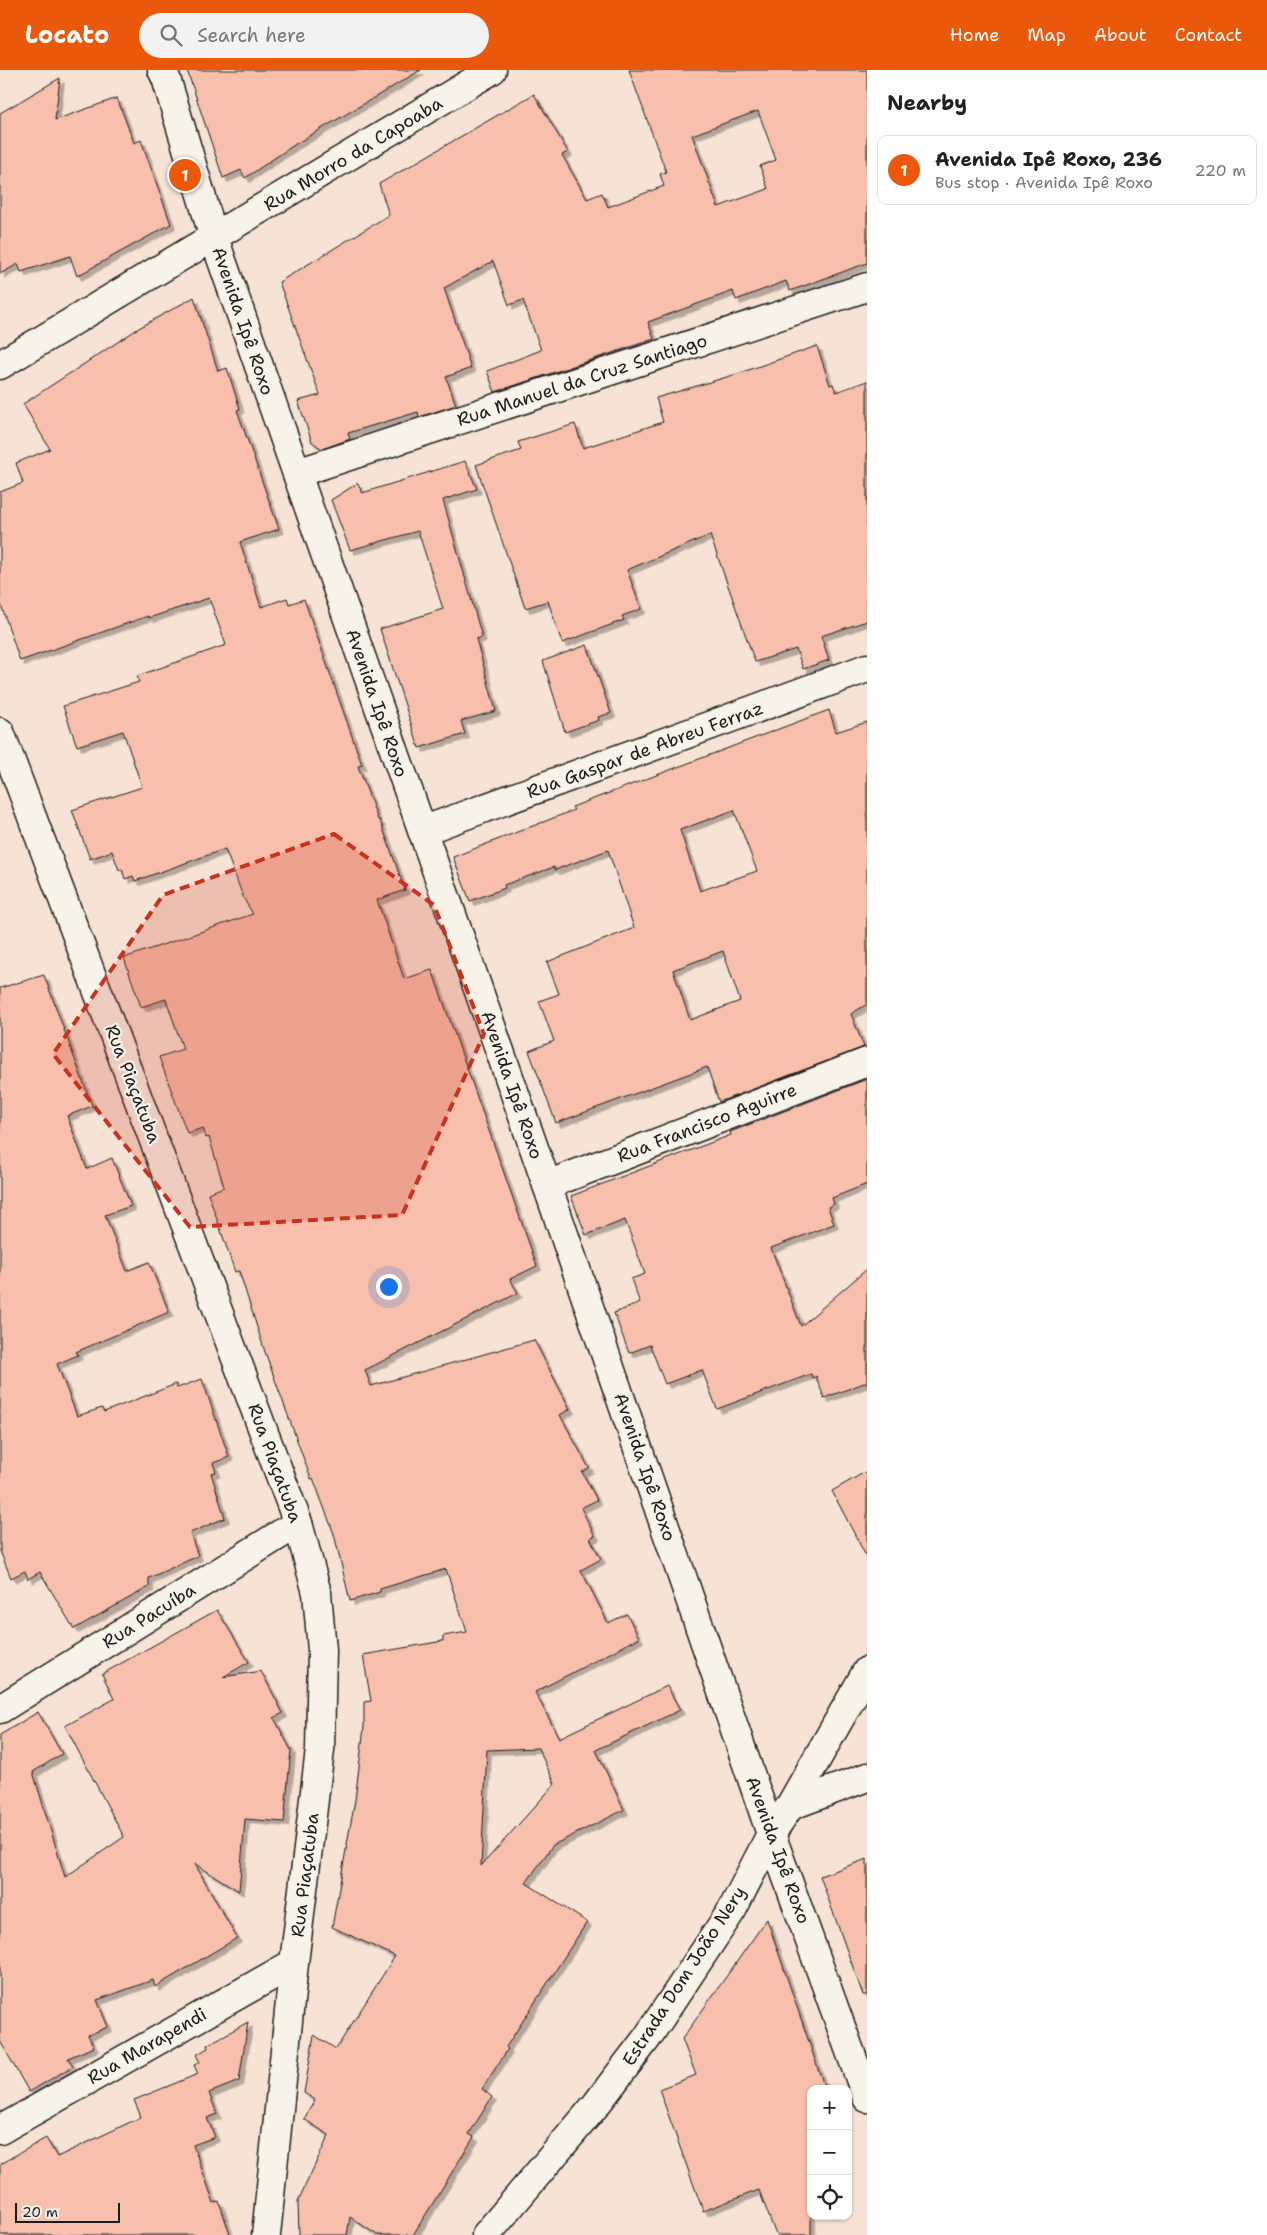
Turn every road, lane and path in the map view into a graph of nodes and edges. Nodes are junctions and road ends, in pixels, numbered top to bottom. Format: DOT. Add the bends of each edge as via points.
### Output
graph roads {
  1 [pos="162,70"];
  2 [pos="492,70"];
  3 [pos="214,238"];
  4 [pos="867,287"];
  5 [pos="0,365"];
  6 [pos="297,473"];
  7 [pos="867,668"];
  8 [pos="0,732"];
  9 [pos="422,831"];
  10 [pos="867,1062"];
  11 [pos="547,1185"];
  12 [pos="298,1523"];
  13 [pos="867,1671"];
  14 [pos="0,1708"];
  15 [pos="867,1777"];
  16 [pos="790,1806"];
  17 [pos="771,1834"];
  18 [pos="294,1962"];
  19 [pos="867,2098"];
  20 [pos="0,2130"];
  21 [pos="266,2235"];
  22 [pos="486,2235"];
  1 -- 3 [label="street, Avenida Ipê Roxo"];
  2 -- 3 [label="street, Rua Morro da Capoaba"];
  3 -- 5 [label="street, Rua Morro da Capoaba"];
  3 -- 6 [label="street, Avenida Ipê Roxo"];
  4 -- 6 [label="street, Rua Manuel da Cruz Santiago"];
  6 -- 9 [label="street, Avenida Ipê Roxo"];
  7 -- 9 [label="street, Rua Gaspar de Abreu Ferraz"];
  8 -- 12 [label="street, Rua Piaçatuba"];
  9 -- 11 [label="street, Avenida Ipê Roxo"];
  10 -- 11 [label="street, Rua Francisco Aguirre"];
  11 -- 17 [label="street, Avenida Ipê Roxo"];
  12 -- 14 [label="street, Rua Pacuíba"];
  12 -- 18 [label="street, Rua Piaçatuba" via="317,1593 322,1650 320,1750"];
  13 -- 16 [label="street, Estrada Dom João Nery"];
  15 -- 16 [label="street"];
  16 -- 17 [label="street, Estrada Dom João Nery"];
  17 -- 19 [label="street, Avenida Ipê Roxo"];
  17 -- 22 [label="street, Estrada Dom João Nery" via="732,1910 647,2038 595,2106"];
  18 -- 20 [label="street, Rua Marapendi"];
  18 -- 21 [label="street, Rua Piaçatuba"];
}
